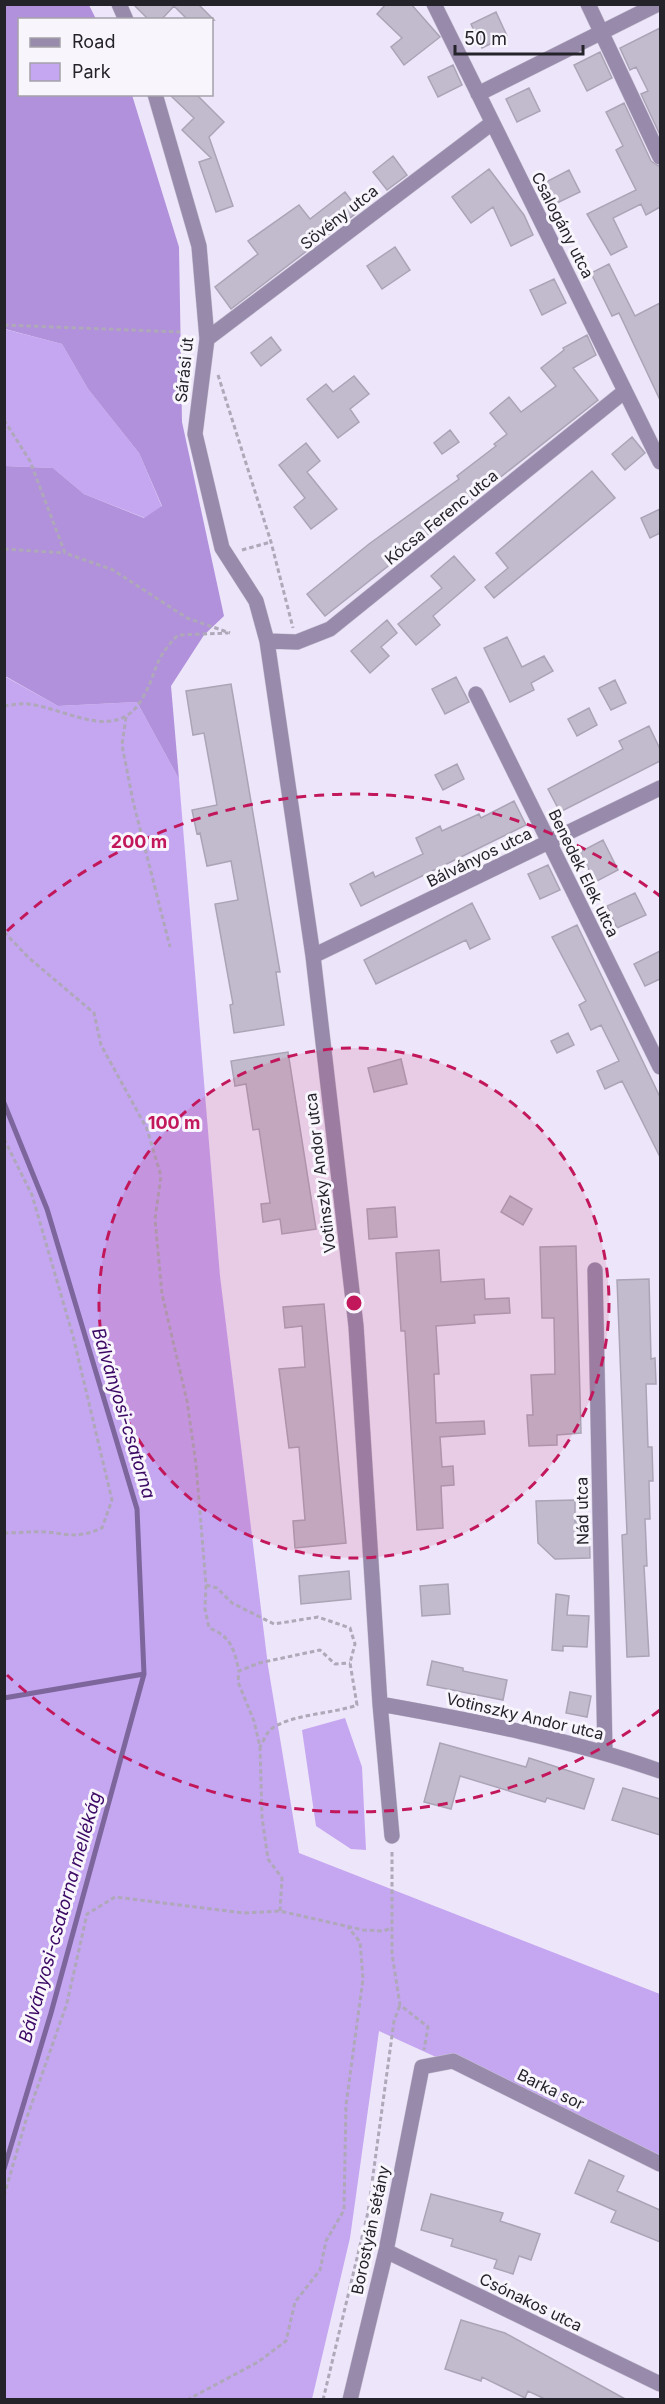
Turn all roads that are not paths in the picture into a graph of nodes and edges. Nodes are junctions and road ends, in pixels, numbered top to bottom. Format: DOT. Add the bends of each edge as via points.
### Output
graph roads {
  1 [pos="119,4"];
  2 [pos="434,4"];
  3 [pos="588,4"];
  4 [pos="658,4"];
  5 [pos="125,18"];
  6 [pos="601,34"];
  7 [pos="478,94"];
  8 [pos="156,96"];
  9 [pos="492,123"];
  10 [pos="660,157"];
  11 [pos="207,339"];
  12 [pos="626,391"];
  13 [pos="660,462"];
  14 [pos="267,641"];
  15 [pos="476,694"];
  16 [pos="660,788"];
  17 [pos="548,843"];
  18 [pos="313,956"];
  19 [pos="660,1067"];
  20 [pos="595,1270"];
  21 [pos="380,1704"];
  22 [pos="605,1752"];
  23 [pos="660,1771"];
  24 [pos="392,1836"];
  25 [pos="422,2067"];
  26 [pos="660,2164"];
  27 [pos="386,2251"];
  28 [pos="660,2384"];
  29 [pos="350,2400"];
  1 -- 5 [label="street"];
  2 -- 7 [label="street, Csalogány utca"];
  3 -- 6 [label="street"];
  4 -- 6 [label="street"];
  6 -- 7 [label="street"];
  6 -- 10 [label="street"];
  7 -- 9 [label="street, Csalogány utca"];
  8 -- 11 [label="street, Sárási út" via="199,246"];
  9 -- 11 [label="street, Sövény utca"];
  9 -- 12 [label="street, Csalogány utca"];
  11 -- 14 [label="street, Sárási út" via="195,434 222,548 256,601"];
  12 -- 13 [label="street, Csalogány utca"];
  12 -- 14 [label="street, Kócsa Ferenc utca" via="330,629 297,642"];
  14 -- 18 [label="street, Votinszky Andor utca"];
  15 -- 17 [label="street, Benedek Elek utca"];
  16 -- 17 [label="street, Bálványos utca"];
  17 -- 18 [label="street, Bálványos utca"];
  17 -- 19 [label="street, Benedek Elek utca"];
  18 -- 21 [label="street, Votinszky Andor utca" via="356,1326"];
  20 -- 22 [label="street, Nád utca"];
  21 -- 22 [label="street, Votinszky Andor utca" via="490,1723"];
  21 -- 24 [label="street, Votinszky Andor utca"];
  22 -- 23 [label="street, Votinszky Andor utca"];
  25 -- 26 [label="street, Barka sor" via="453,2061"];
  25 -- 27 [label="street, Borostyán sétány"];
  27 -- 28 [label="street, Csónakos utca"];
  27 -- 29 [label="street, Borostyán sétány"];
}
